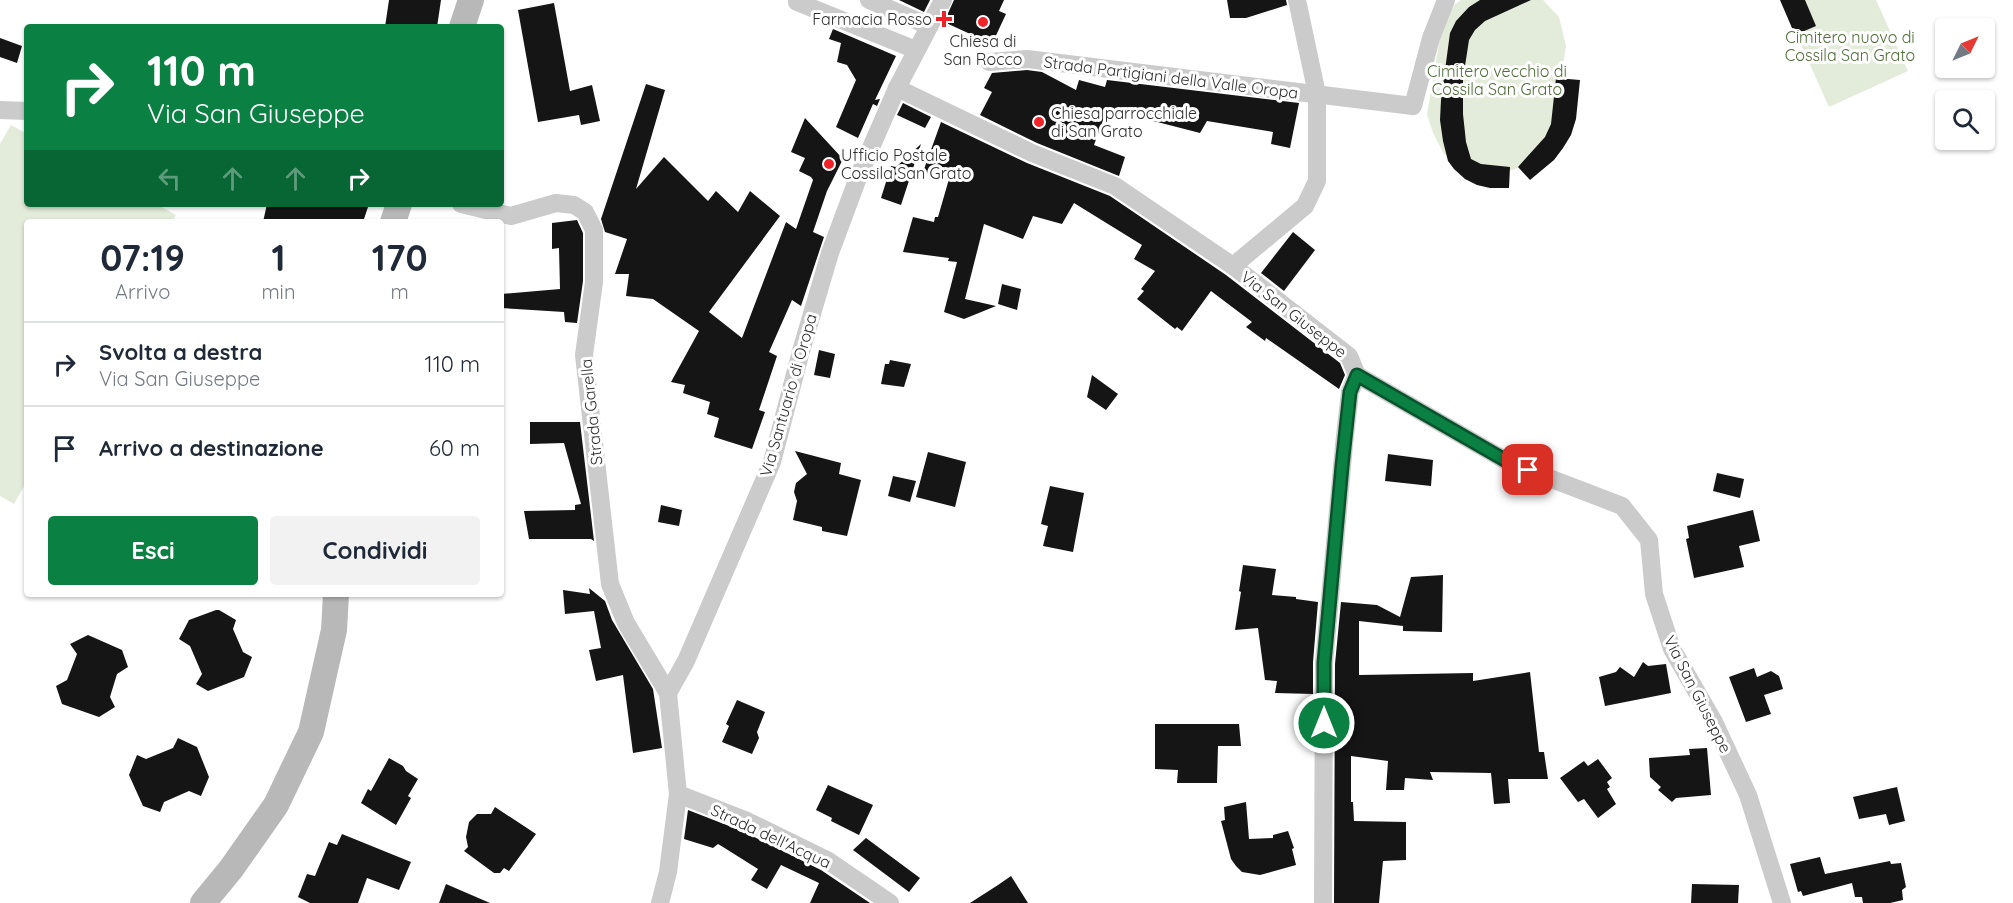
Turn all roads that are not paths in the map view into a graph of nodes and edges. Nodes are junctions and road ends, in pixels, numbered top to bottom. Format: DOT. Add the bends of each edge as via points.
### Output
graph roads {
  1 [pos="471,0"];
  2 [pos="869,0"];
  3 [pos="943,0"];
  4 [pos="1297,0"];
  5 [pos="1446,0"];
  6 [pos="794,1"];
  7 [pos="463,24"];
  8 [pos="929,26"];
  9 [pos="916,50"];
  10 [pos="989,62"];
  11 [pos="897,88"];
  12 [pos="1317,94"];
  13 [pos="0,110"];
  14 [pos="24,111"];
  15 [pos="473,207"];
  16 [pos="1233,266"];
  17 [pos="1357,375"];
  18 [pos="336,597"];
  19 [pos="668,693"];
  20 [pos="678,794"];
  21 [pos="203,903"];
  22 [pos="660,903"];
  23 [pos="890,903"];
  24 [pos="1323,903"];
  25 [pos="1782,903"];
  1 -- 7 [label="main road"];
  2 -- 8 [label="street"];
  3 -- 8 [label="street, Via Santuario di Oropa"];
  4 -- 12 [label="street"];
  5 -- 12 [label="street, Strada Partigiani della Valle Oropa" via="1431,38 1413,106"];
  6 -- 9 [label="street"];
  8 -- 9 [label="street, Via Santuario di Oropa"];
  9 -- 11 [label="street, Via Santuario di Oropa"];
  10 -- 12 [label="street, Strada Partigiani della Valle Oropa" via="1027,59"];
  11 -- 16 [label="street, Via San Giuseppe" via="1032,153 1115,186"];
  11 -- 19 [label="street, Via Santuario di Oropa" via="830,253 772,462 686,661"];
  12 -- 16 [label="street" via="1317,181 1305,207"];
  13 -- 14 [label="street"];
  15 -- 19 [label="street, Strada Garella" via="511,216 556,203 574,206 585,212 594,230 594,282 584,355 610,584 626,623"];
  16 -- 17 [label="street, Via San Giuseppe" via="1349,356"];
  17 -- 24 [label="street" via="1350,392 1324,663"];
  17 -- 25 [label="street, Via San Giuseppe" via="1510,463 1622,506 1649,540 1654,594 1672,649 1714,722 1748,795"];
  18 -- 21 [label="main road" via="334,630 311,732 276,805"];
  19 -- 20 [label="street"];
  20 -- 22 [label="street"];
  20 -- 23 [label="street, Strada dell'Acqua" via="747,821 826,860"];
}
